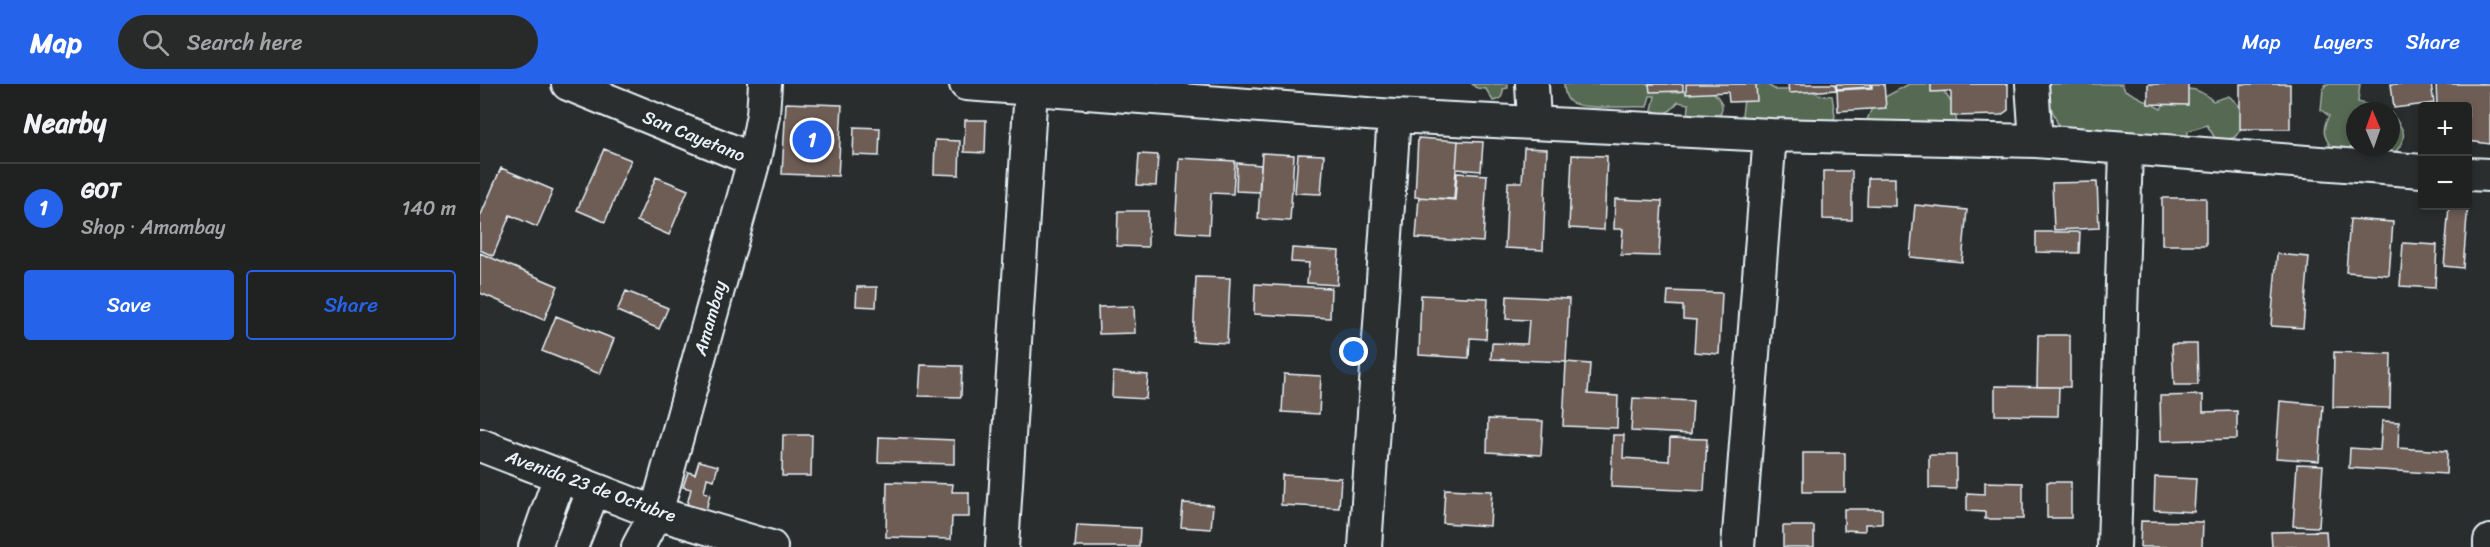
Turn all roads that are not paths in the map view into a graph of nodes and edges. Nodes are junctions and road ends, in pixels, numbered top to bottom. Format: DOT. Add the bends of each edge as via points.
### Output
graph roads {
  1 [pos="568,84"];
  2 [pos="765,84"];
  3 [pos="966,84"];
  4 [pos="1532,84"];
  5 [pos="2032,84"];
  6 [pos="1031,89"];
  7 [pos="1394,116"];
  8 [pos="1534,121"];
  9 [pos="1770,135"];
  10 [pos="2036,141"];
  11 [pos="2126,150"];
  12 [pos="754,160"];
  13 [pos="2418,171"];
  14 [pos="2472,174"];
  15 [pos="2490,175"];
  16 [pos="480,445"];
  17 [pos="560,476"];
  18 [pos="594,489"];
  19 [pos="656,513"];
  20 [pos="2490,541"];
  21 [pos="761,546"];
  22 [pos="535,547"];
  23 [pos="571,547"];
  24 [pos="638,547"];
  25 [pos="1002,547"];
  26 [pos="1365,547"];
  27 [pos="1738,547"];
  28 [pos="2114,547"];
  29 [pos="2490,547"];
  1 -- 12 [label="street, San Cayetano"];
  2 -- 12 [label="street, Amambay"];
  3 -- 6 [label="street"];
  4 -- 8 [label="street"];
  5 -- 10 [label="street"];
  6 -- 7 [label="street"];
  6 -- 25 [label="street"];
  7 -- 8 [label="street"];
  7 -- 26 [label="street"];
  8 -- 9 [label="street"];
  9 -- 10 [label="street"];
  9 -- 27 [label="street"];
  10 -- 11 [label="street"];
  11 -- 13 [label="street"];
  11 -- 28 [label="street"];
  12 -- 19 [label="street, Amambay"];
  14 -- 15 [label="street"];
  16 -- 17 [label="street, Avenida 23 de Octubre"];
  17 -- 18 [label="street, Avenida 23 de Octubre"];
  17 -- 22 [label="street"];
  18 -- 19 [label="street, Avenida 23 de Octubre"];
  18 -- 23 [label="street"];
  19 -- 21 [label="street, Avenida 23 de Octubre"];
  19 -- 24 [label="street, Amambay"];
  20 -- 29 [label="street"];
}
